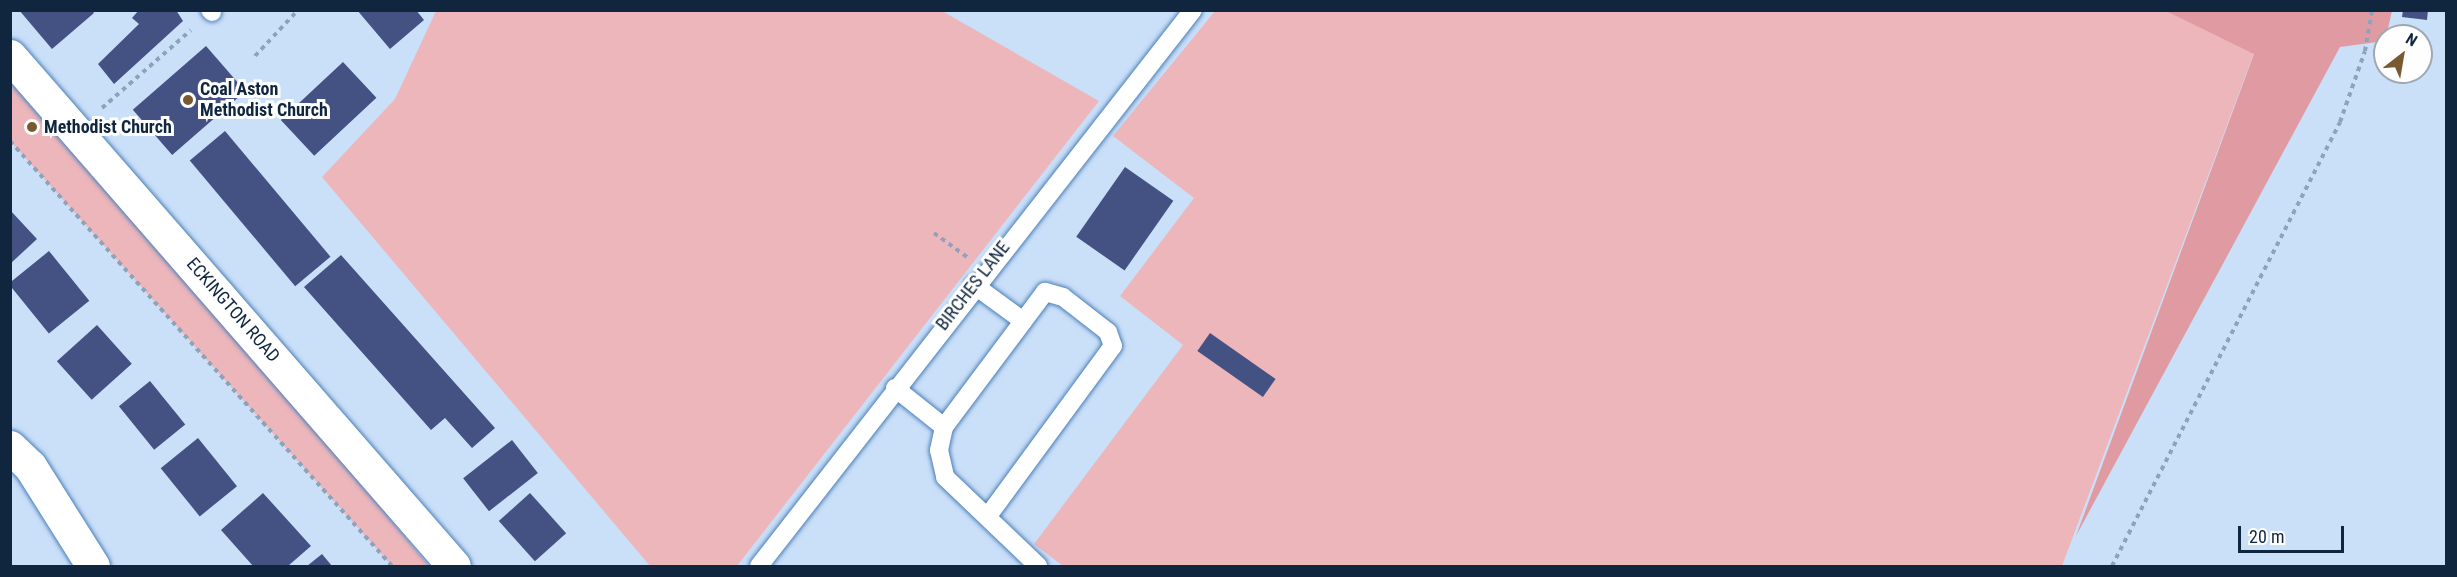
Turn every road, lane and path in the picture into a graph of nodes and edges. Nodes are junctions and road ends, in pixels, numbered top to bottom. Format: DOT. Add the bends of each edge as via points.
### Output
graph roads {
  1 [pos="298,10"];
  2 [pos="1193,10"];
  3 [pos="2372,10"];
  4 [pos="211,11"];
  5 [pos="10,56"];
  6 [pos="255,56"];
  7 [pos="76,130"];
  8 [pos="10,141"];
  9 [pos="934,233"];
  10 [pos="980,278"];
  11 [pos="1023,321"];
  12 [pos="895,388"];
  13 [pos="944,427"];
  14 [pos="10,447"];
  15 [pos="988,516"];
  16 [pos="93,567"];
  17 [pos="392,567"];
  18 [pos="454,567"];
  19 [pos="759,567"];
  20 [pos="1038,567"];
  21 [pos="2112,567"];
  1 -- 6 [label="path"];
  2 -- 10 [label="lane, BIRCHES LANE"];
  3 -- 21 [label="path" via="2365,51 2340,122"];
  4 -- 7 [label="path"];
  5 -- 7 [label="main road, ECKINGTON ROAD"];
  7 -- 18 [label="main road, ECKINGTON ROAD"];
  8 -- 17 [label="path"];
  9 -- 10 [label="path"];
  10 -- 11 [label="lane"];
  10 -- 12 [label="lane, BIRCHES LANE"];
  11 -- 13 [label="lane"];
  11 -- 15 [label="lane" via="1045,292 1108,332 1113,346"];
  12 -- 13 [label="lane"];
  12 -- 19 [label="lane, BIRCHES LANE"];
  13 -- 15 [label="lane" via="939,467"];
  14 -- 16 [label="main road" via="30,466"];
  15 -- 20 [label="lane"];
}
